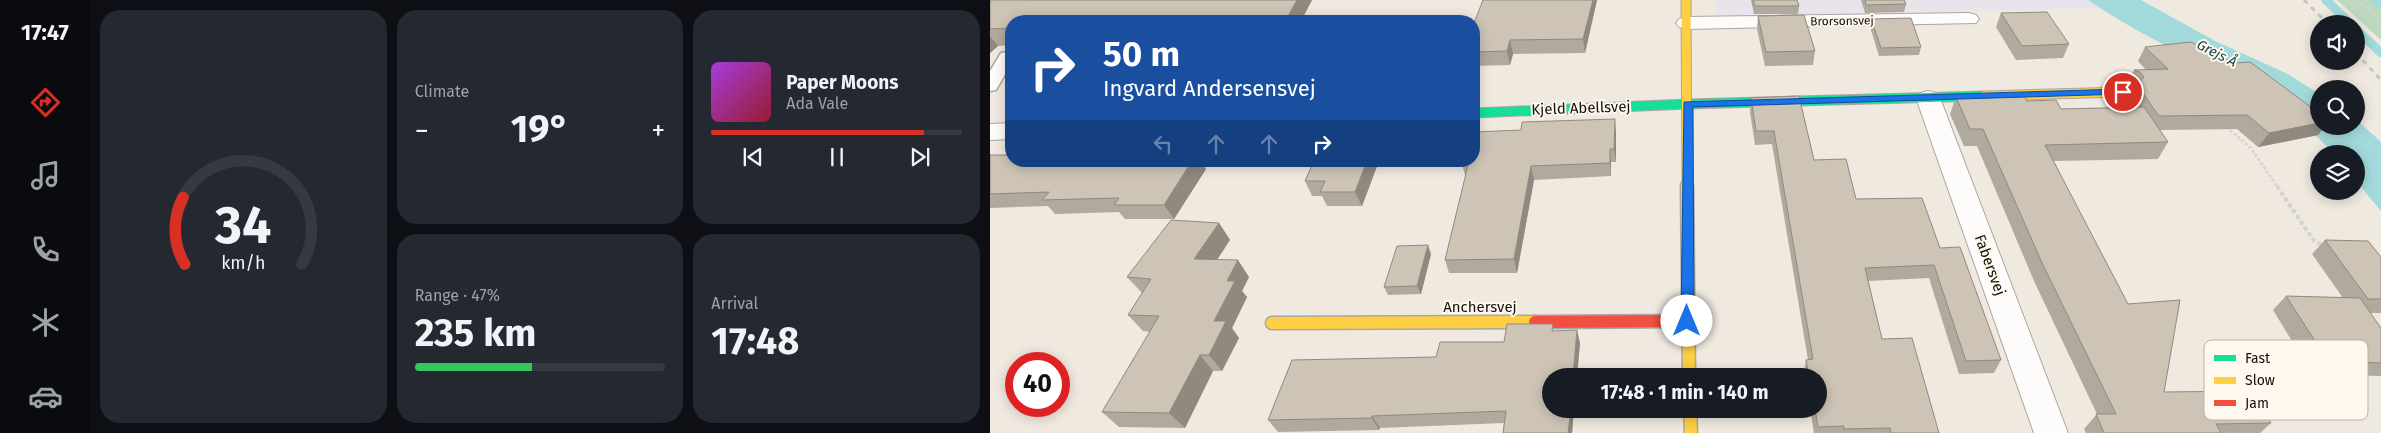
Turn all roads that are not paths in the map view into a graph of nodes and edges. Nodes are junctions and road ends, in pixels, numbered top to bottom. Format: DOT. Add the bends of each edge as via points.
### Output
graph roads {
  1 [pos="1686,0"];
  2 [pos="1969,19"];
  3 [pos="1686,23"];
  4 [pos="1005,60"];
  5 [pos="990,86"];
  6 [pos="2123,92"];
  7 [pos="1928,98"];
  8 [pos="1688,104"];
  9 [pos="1480,112"];
  10 [pos="1005,131"];
  11 [pos="990,132"];
  12 [pos="1687,321"];
  13 [pos="1272,323"];
  14 [pos="1689,368"];
  15 [pos="1690,418"];
  16 [pos="1691,433"];
  17 [pos="2051,433"];
  1 -- 3 [label="street"];
  2 -- 3 [label="street, Brorsonsvej"];
  3 -- 8 [label="street"];
  4 -- 5 [label="lane"];
  6 -- 7 [label="street, Kjeld Abellsvej"];
  7 -- 8 [label="street, Kjeld Abellsvej"];
  7 -- 17 [label="street, Fabersvej"];
  8 -- 9 [label="street, Kjeld Abellsvej"];
  8 -- 12 [label="street"];
  10 -- 11 [label="street"];
  12 -- 13 [label="street, Anchersvej"];
  12 -- 14 [label="street"];
  15 -- 16 [label="street"];
}
